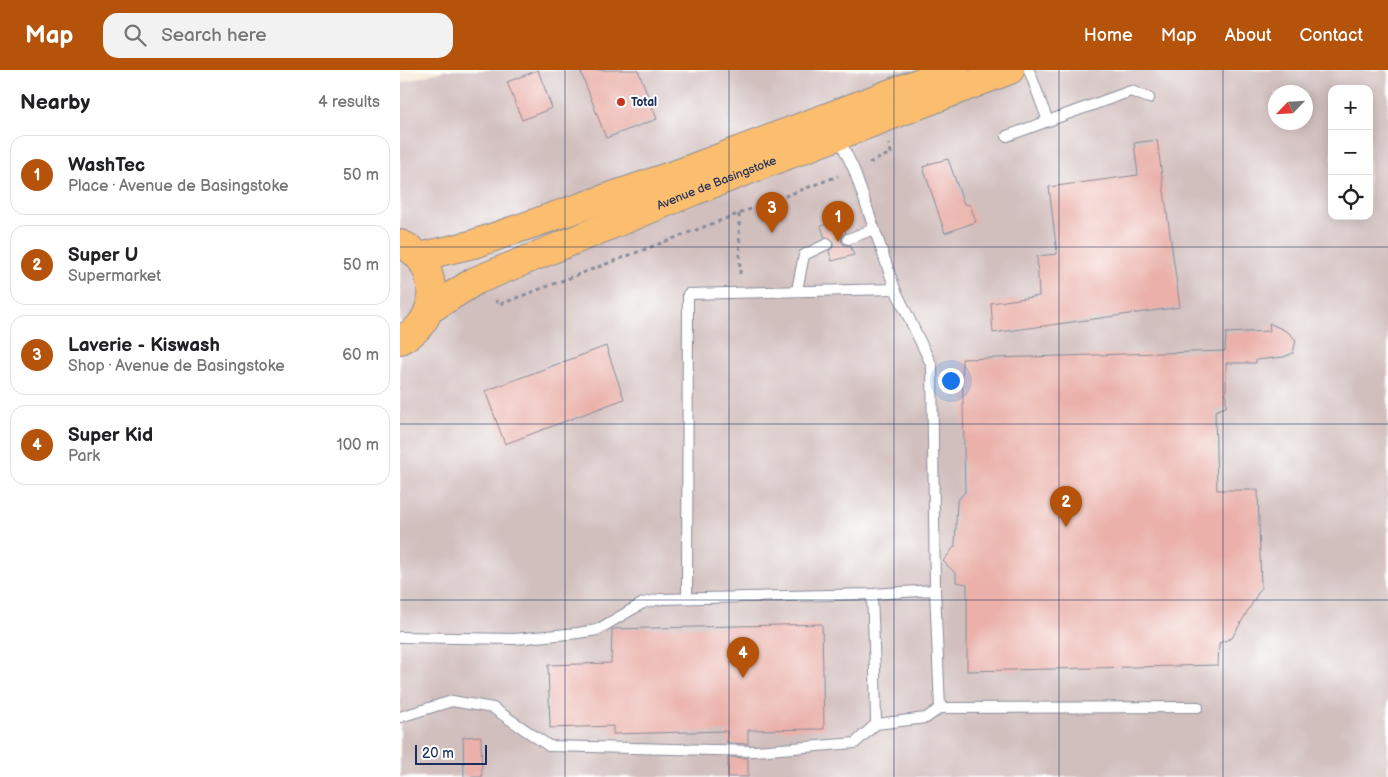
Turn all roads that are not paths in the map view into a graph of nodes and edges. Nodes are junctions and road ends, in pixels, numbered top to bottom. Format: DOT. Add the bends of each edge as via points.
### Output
graph roads {
  1 [pos="956,70"];
  2 [pos="1010,70"];
  3 [pos="1029,70"];
  4 [pos="1149,98"];
  5 [pos="1048,121"];
  6 [pos="838,136"];
  7 [pos="1007,136"];
  8 [pos="874,229"];
  9 [pos="848,239"];
  10 [pos="827,244"];
  11 [pos="409,251"];
  12 [pos="896,289"];
  13 [pos="797,290"];
  14 [pos="429,310"];
  15 [pos="400,340"];
  16 [pos="935,590"];
  17 [pos="872,594"];
  18 [pos="687,597"];
  19 [pos="400,638"];
  20 [pos="1198,707"];
  21 [pos="940,708"];
  22 [pos="400,717"];
  23 [pos="876,724"];
  1 -- 11 [label="main road, Avenue de Basingstoke" via="682,172 474,244"];
  2 -- 6 [label="main road, Avenue de Basingstoke"];
  3 -- 5 [label="lane"];
  4 -- 5 [label="lane" via="1131,91"];
  5 -- 7 [label="lane"];
  6 -- 8 [label="lane" via="854,170"];
  6 -- 14 [label="main road, Avenue de Basingstoke" via="486,276"];
  8 -- 9 [label="lane"];
  8 -- 12 [label="lane"];
  10 -- 13 [label="lane" via="804,255"];
  11 -- 14 [label="main road" via="426,269 431,282"];
  12 -- 13 [label="lane"];
  12 -- 16 [label="lane" via="932,366"];
  13 -- 18 [label="lane" via="688,294"];
  14 -- 15 [label="main road" via="413,333"];
  16 -- 17 [label="lane"];
  16 -- 21 [label="lane"];
  17 -- 18 [label="lane"];
  17 -- 23 [label="lane"];
  18 -- 19 [label="lane" via="661,598 643,603 597,630 578,633 515,639"];
  20 -- 21 [label="lane"];
  21 -- 23 [label="lane" via="926,718"];
  22 -- 23 [label="lane" via="452,700 493,708 549,746 755,751 855,743"];
}
